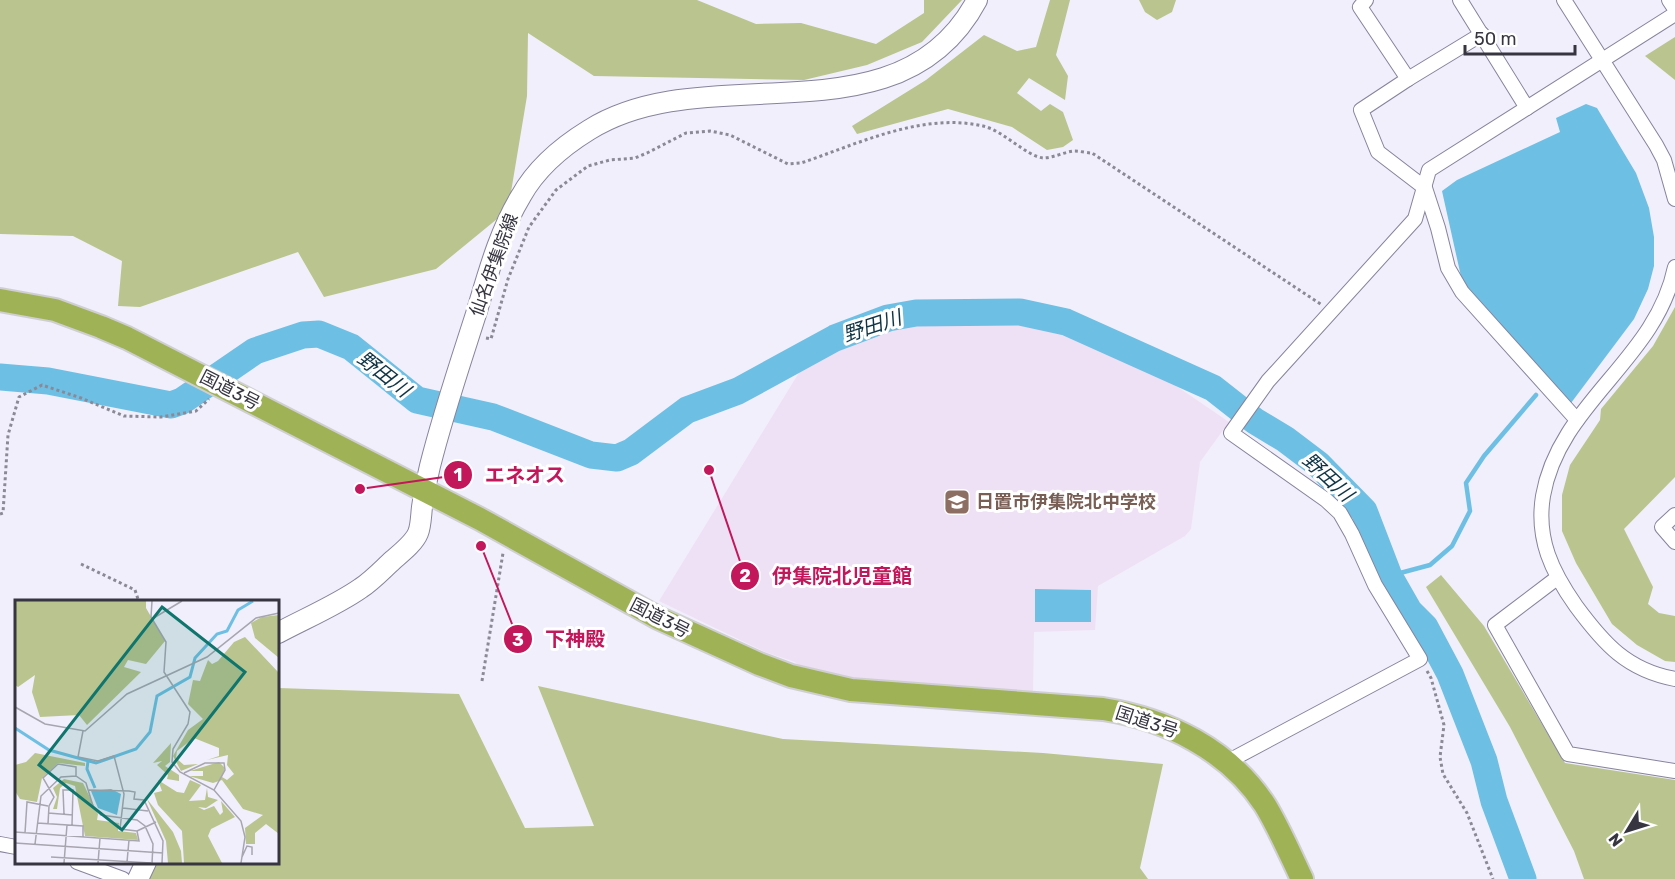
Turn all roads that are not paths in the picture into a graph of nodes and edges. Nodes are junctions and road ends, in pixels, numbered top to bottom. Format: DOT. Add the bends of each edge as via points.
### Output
graph roads {
  1 [pos="977,0"];
  2 [pos="1366,0"];
  3 [pos="1460,0"];
  4 [pos="1564,0"];
  5 [pos="1669,0"];
  6 [pos="1675,11"];
  7 [pos="1482,34"];
  8 [pos="1602,61"];
  9 [pos="1408,79"];
  10 [pos="1527,108"];
  11 [pos="1425,188"];
  12 [pos="1675,199"];
  13 [pos="1675,267"];
  14 [pos="0,300"];
  15 [pos="1577,420"];
  16 [pos="424,490"];
  17 [pos="1675,515"];
  18 [pos="1675,542"];
  19 [pos="1557,578"];
  20 [pos="279,632"];
  21 [pos="1675,679"];
  22 [pos="1227,762"];
  23 [pos="1675,771"];
  24 [pos="0,844"];
  25 [pos="15,847"];
  26 [pos="82,864"];
  27 [pos="145,864"];
  28 [pos="123,879"];
  29 [pos="138,879"];
  30 [pos="1302,879"];
  1 -- 16 [label="main road, 仙名伊集院線" via="943,44 916,64 882,79 838,89 663,101 636,108 588,130 550,160 521,194 498,244 441,421"];
  2 -- 9 [label="street" via="1360,7"];
  3 -- 7 [label="street"];
  4 -- 8 [label="street"];
  5 -- 6 [label="street"];
  6 -- 8 [label="street"];
  7 -- 9 [label="street"];
  7 -- 10 [label="street"];
  8 -- 10 [label="street"];
  8 -- 12 [label="street" via="1664,160"];
  9 -- 11 [label="street" via="1361,110 1378,152"];
  10 -- 11 [label="street" via="1429,170"];
  11 -- 15 [label="street" via="1448,268 1462,292"];
  11 -- 22 [label="street" via="1415,219 1268,381 1231,434 1340,513 1375,585 1420,658"];
  13 -- 15 [label="street" via="1660,311 1645,337"];
  14 -- 16 [label="highway, 国道3号" via="55,310 127,338"];
  15 -- 19 [label="street" via="1546,477 1542,502 1541,526"];
  16 -- 20 [label="main road, 仙名伊集院線" via="418,533 403,552 361,588"];
  16 -- 22 [label="highway, 国道3号" via="692,635 791,676 851,690 1124,712 1191,737"];
  17 -- 18 [label="street" via="1662,527"];
  19 -- 21 [label="street" via="1590,625 1621,658 1657,676"];
  19 -- 23 [label="street" via="1495,625 1568,754"];
  22 -- 30 [label="highway, 国道3号" via="1275,821"];
  24 -- 25 [label="street"];
  26 -- 28 [label="street"];
  27 -- 29 [label="main road"];
}
